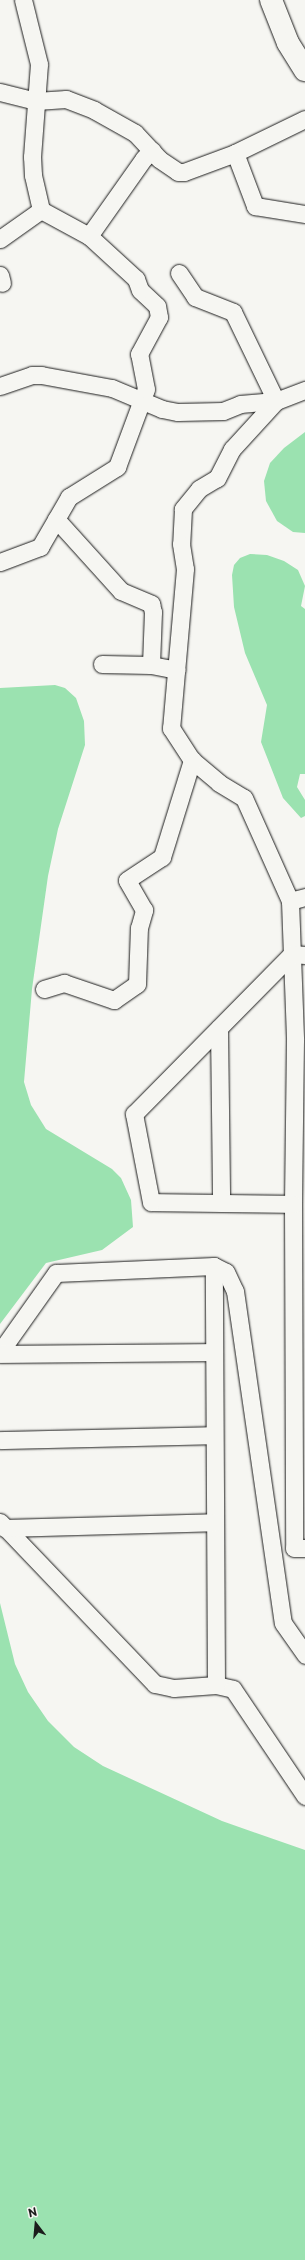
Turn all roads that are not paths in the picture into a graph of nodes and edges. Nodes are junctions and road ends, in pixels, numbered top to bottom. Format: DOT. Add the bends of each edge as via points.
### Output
graph roads {
  1 [pos="23,0"];
  2 [pos="271,0"];
  3 [pos="305,70"];
  4 [pos="0,92"];
  5 [pos="36,101"];
  6 [pos="305,119"];
  7 [pos="152,151"];
  8 [pos="234,153"];
  9 [pos="41,210"];
  10 [pos="305,214"];
  11 [pos="89,236"];
  12 [pos="0,238"];
  13 [pos="179,273"];
  14 [pos="0,386"];
  15 [pos="305,390"];
  16 [pos="276,401"];
  17 [pos="142,402"];
  18 [pos="56,519"];
  19 [pos="0,562"];
  20 [pos="102,664"];
  21 [pos="151,665"];
  22 [pos="177,670"];
  23 [pos="192,760"];
  24 [pos="298,899"];
  25 [pos="299,954"];
  26 [pos="44,989"];
  27 [pos="219,1028"];
  28 [pos="300,1040"];
  29 [pos="221,1203"];
  30 [pos="293,1204"];
  31 [pos="214,1266"];
  32 [pos="299,1296"];
  33 [pos="214,1352"];
  34 [pos="0,1353"];
  35 [pos="213,1435"];
  36 [pos="0,1440"];
  37 [pos="214,1522"];
  38 [pos="2,1525"];
  39 [pos="300,1548"];
  40 [pos="274,1549"];
  41 [pos="303,1648"];
  42 [pos="216,1685"];
  43 [pos="305,1796"];
  1 -- 5 [label="street" via="39,64"];
  2 -- 3 [label="main road" via="288,43"];
  4 -- 5 [label="street"];
  5 -- 7 [label="street" via="66,100 94,110 135,133"];
  5 -- 9 [label="street" via="33,175"];
  6 -- 8 [label="street"];
  7 -- 8 [label="street" via="178,172"];
  7 -- 11 [label="street" via="144,158"];
  8 -- 10 [label="street" via="255,206"];
  9 -- 11 [label="street"];
  9 -- 12 [label="street"];
  11 -- 17 [label="street" via="136,279 140,290 157,306 159,317 139,354 146,389"];
  13 -- 16 [label="street" via="195,297 233,312"];
  14 -- 17 [label="street" via="41,374 112,388"];
  15 -- 16 [label="street"];
  16 -- 17 [label="street" via="240,404 223,411 178,412"];
  16 -- 22 [label="street" via="232,449 217,478 199,489 183,509 181,544 185,569"];
  17 -- 18 [label="street" via="117,467 69,497"];
  18 -- 19 [label="street" via="40,547"];
  18 -- 21 [label="street" via="121,591 151,604 154,612"];
  20 -- 21 [label="street"];
  21 -- 22 [label="street"];
  22 -- 23 [label="street" via="171,728"];
  23 -- 24 [label="street" via="219,783 244,798"];
  23 -- 26 [label="street" via="162,857 127,880 144,910 139,928 137,984 114,1000 64,983"];
  24 -- 25 [label="street"];
  25 -- 27 [label="street"];
  25 -- 28 [label="street"];
  27 -- 29 [label="street"];
  27 -- 29 [label="street" via="134,1114 151,1202"];
  28 -- 30 [label="street"];
  29 -- 30 [label="street"];
  30 -- 32 [label="street"];
  31 -- 33 [label="street"];
  31 -- 34 [label="street" via="56,1274"];
  31 -- 40 [label="street" via="226,1272 234,1291"];
  32 -- 39 [label="street"];
  33 -- 34 [label="street"];
  33 -- 35 [label="street"];
  35 -- 36 [label="street"];
  35 -- 37 [label="street"];
  37 -- 38 [label="street"];
  37 -- 42 [label="street"];
  38 -- 42 [label="street" via="155,1684 174,1688"];
  39 -- 40 [label="street"];
  40 -- 41 [label="street" via="283,1623"];
  42 -- 43 [label="street" via="233,1689"];
}
